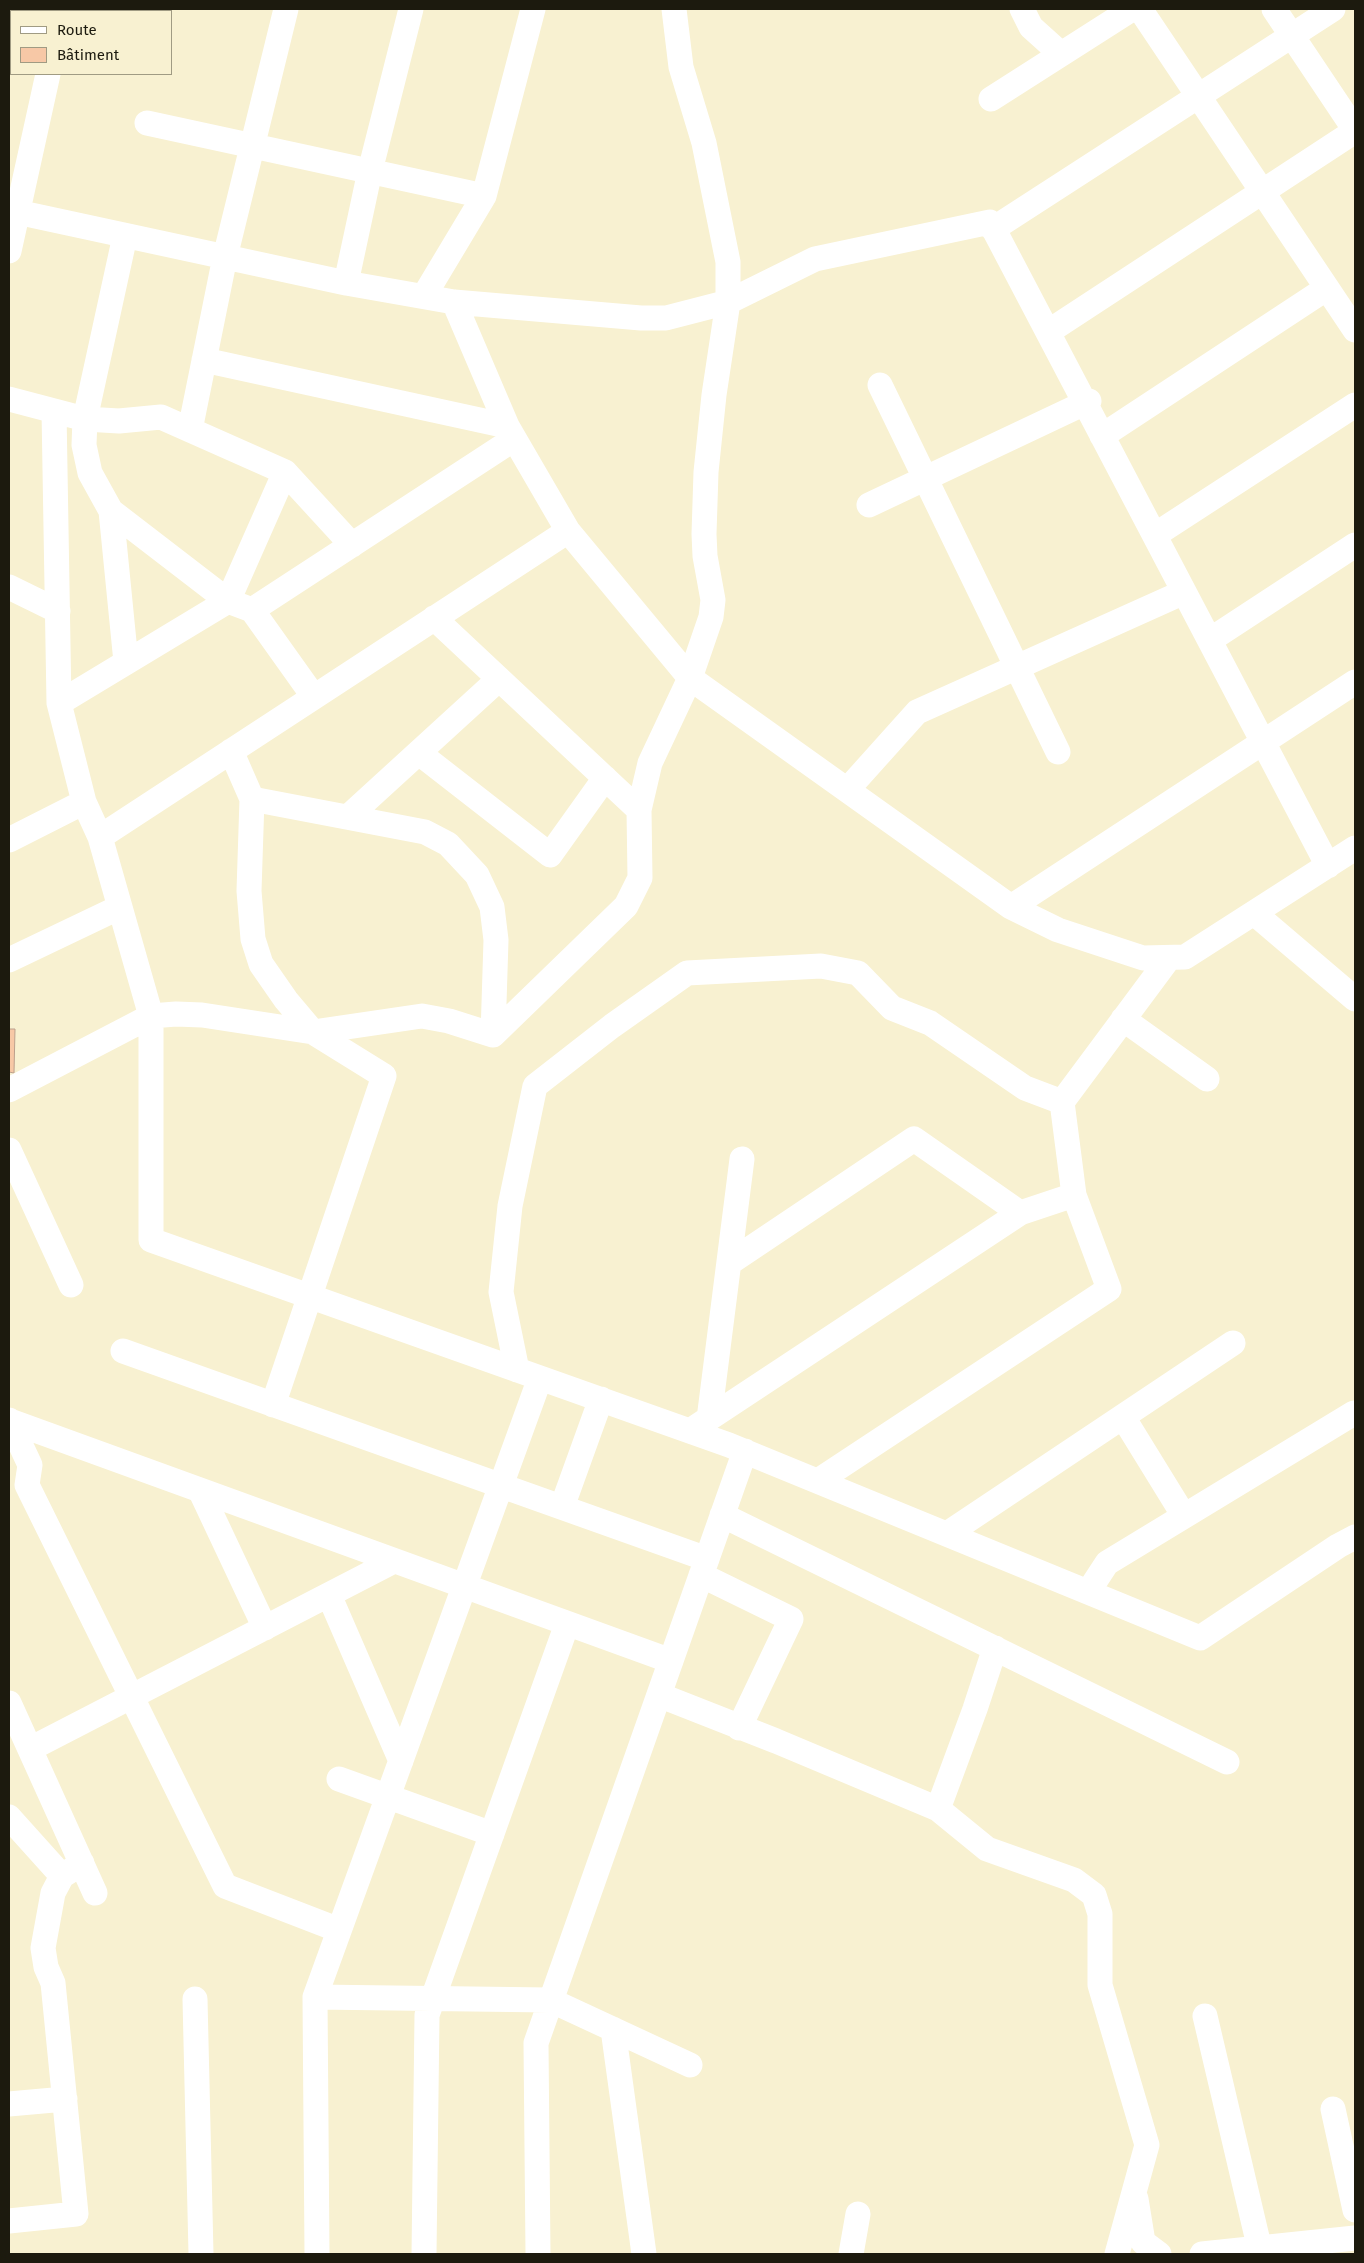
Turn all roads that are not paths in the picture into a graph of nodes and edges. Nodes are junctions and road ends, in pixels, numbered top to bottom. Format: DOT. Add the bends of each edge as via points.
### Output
graph roads {
  1 [pos="286,9"];
  2 [pos="411,9"];
  3 [pos="533,9"];
  4 [pos="674,9"];
  5 [pos="1022,9"];
  6 [pos="1132,9"];
  7 [pos="1140,9"];
  8 [pos="1274,9"];
  9 [pos="1334,9"];
  10 [pos="1292,36"];
  11 [pos="1061,54"];
  12 [pos="44,75"];
  13 [pos="1199,96"];
  14 [pos="991,99"];
  15 [pos="147,123"];
  16 [pos="1355,131"];
  17 [pos="252,146"];
  18 [pos="370,171"];
  19 [pos="1263,192"];
  20 [pos="484,196"];
  21 [pos="16,197"];
  22 [pos="993,229"];
  23 [pos="125,236"];
  24 [pos="9,250"];
  25 [pos="225,257"];
  26 [pos="346,283"];
  27 [pos="1327,288"];
  28 [pos="424,296"];
  29 [pos="454,302"];
  30 [pos="728,302"];
  31 [pos="1355,330"];
  32 [pos="1048,332"];
  33 [pos="204,360"];
  34 [pos="880,385"];
  35 [pos="9,399"];
  36 [pos="1087,402"];
  37 [pos="1355,405"];
  38 [pos="54,411"];
  39 [pos="85,419"];
  40 [pos="190,430"];
  41 [pos="511,432"];
  42 [pos="1102,436"];
  43 [pos="285,472"];
  44 [pos="925,478"];
  45 [pos="869,505"];
  46 [pos="111,511"];
  47 [pos="568,531"];
  48 [pos="1155,535"];
  49 [pos="352,545"];
  50 [pos="1355,545"];
  51 [pos="9,587"];
  52 [pos="1184,592"];
  53 [pos="228,601"];
  54 [pos="252,610"];
  55 [pos="58,611"];
  56 [pos="434,618"];
  57 [pos="1210,640"];
  58 [pos="126,662"];
  59 [pos="1017,667"];
  60 [pos="690,678"];
  61 [pos="499,679"];
  62 [pos="1355,682"];
  63 [pos="314,697"];
  64 [pos="58,703"];
  65 [pos="1263,742"];
  66 [pos="231,751"];
  67 [pos="1058,752"];
  68 [pos="418,753"];
  69 [pos="605,778"];
  70 [pos="847,790"];
  71 [pos="252,799"];
  72 [pos="84,802"];
  73 [pos="640,810"];
  74 [pos="348,817"];
  75 [pos="100,837"];
  76 [pos="9,840"];
  77 [pos="1355,848"];
  78 [pos="1328,866"];
  79 [pos="120,907"];
  80 [pos="1011,907"];
  81 [pos="1254,913"];
  82 [pos="1169,958"];
  83 [pos="9,960"];
  84 [pos="1355,999"];
  85 [pos="151,1016"];
  86 [pos="1123,1019"];
  87 [pos="313,1032"];
  88 [pos="493,1035"];
  89 [pos="1207,1079"];
  90 [pos="9,1090"];
  91 [pos="1062,1102"];
  92 [pos="9,1150"];
  93 [pos="742,1159"];
  94 [pos="1074,1196"];
  95 [pos="1020,1213"];
  96 [pos="729,1263"];
  97 [pos="71,1285"];
  98 [pos="310,1297"];
  99 [pos="1233,1343"];
  100 [pos="123,1351"];
  101 [pos="528,1374"];
  102 [pos="601,1399"];
  103 [pos="273,1405"];
  104 [pos="1354,1413"];
  105 [pos="1123,1416"];
  106 [pos="9,1420"];
  107 [pos="699,1425"];
  108 [pos="745,1451"];
  109 [pos="818,1481"];
  110 [pos="501,1486"];
  111 [pos="200,1490"];
  112 [pos="562,1507"];
  113 [pos="722,1515"];
  114 [pos="1184,1516"];
  115 [pos="947,1534"];
  116 [pos="1355,1537"];
  117 [pos="394,1561"];
  118 [pos="704,1567"];
  119 [pos="464,1586"];
  120 [pos="1088,1592"];
  121 [pos="329,1594"];
  122 [pos="567,1624"];
  123 [pos="265,1628"];
  124 [pos="995,1648"];
  125 [pos="671,1662"];
  126 [pos="659,1695"];
  127 [pos="132,1697"];
  128 [pos="9,1703"];
  129 [pos="740,1728"];
  130 [pos="30,1749"];
  131 [pos="401,1761"];
  132 [pos="1227,1762"];
  133 [pos="339,1779"];
  134 [pos="388,1796"];
  135 [pos="938,1809"];
  136 [pos="9,1817"];
  137 [pos="492,1834"];
  138 [pos="72,1869"];
  139 [pos="95,1893"];
  140 [pos="339,1930"];
  141 [pos="315,1997"];
  142 [pos="195,1999"];
  143 [pos="433,1999"];
  144 [pos="550,2000"];
  145 [pos="1205,2016"];
  146 [pos="613,2029"];
  147 [pos="690,2065"];
  148 [pos="65,2099"];
  149 [pos="9,2104"];
  150 [pos="1333,2109"];
  151 [pos="1135,2189"];
  152 [pos="1355,2210"];
  153 [pos="858,2214"];
  154 [pos="9,2221"];
  155 [pos="1355,2238"];
  156 [pos="1260,2251"];
  157 [pos="201,2254"];
  158 [pos="318,2254"];
  159 [pos="424,2254"];
  160 [pos="538,2254"];
  161 [pos="644,2254"];
  162 [pos="851,2254"];
  163 [pos="1117,2254"];
  164 [pos="1159,2254"];
  165 [pos="1202,2254"];
  1 -- 17 [label="street"];
  2 -- 18 [label="street"];
  3 -- 20 [label="street"];
  4 -- 30 [label="street" via="681,67 704,143 728,262"];
  5 -- 11 [label="street" via="1031,27"];
  6 -- 11 [label="street"];
  7 -- 13 [label="street"];
  8 -- 10 [label="street"];
  9 -- 10 [label="street"];
  10 -- 13 [label="street"];
  10 -- 16 [label="street"];
  11 -- 14 [label="street"];
  12 -- 21 [label="street"];
  13 -- 19 [label="street"];
  13 -- 22 [label="street"];
  15 -- 17 [label="street"];
  16 -- 19 [label="street"];
  17 -- 18 [label="street"];
  17 -- 25 [label="street"];
  18 -- 20 [label="street"];
  18 -- 26 [label="street"];
  19 -- 27 [label="street"];
  19 -- 32 [label="street"];
  20 -- 28 [label="street"];
  21 -- 23 [label="street"];
  21 -- 24 [label="street"];
  22 -- 30 [label="street" via="990,222 815,259"];
  22 -- 32 [label="street"];
  23 -- 25 [label="street"];
  23 -- 39 [label="street"];
  25 -- 26 [label="street"];
  25 -- 33 [label="street"];
  26 -- 28 [label="street"];
  27 -- 31 [label="street"];
  27 -- 42 [label="street"];
  28 -- 29 [label="street"];
  29 -- 30 [label="street" via="666,318"];
  29 -- 41 [label="street"];
  30 -- 60 [label="street" via="706,472 705,556 713,600 711,618"];
  32 -- 36 [label="street"];
  33 -- 40 [label="street"];
  33 -- 41 [label="street"];
  34 -- 44 [label="street"];
  35 -- 38 [label="street"];
  36 -- 42 [label="street"];
  36 -- 44 [label="street"];
  37 -- 48 [label="street"];
  38 -- 39 [label="street"];
  38 -- 55 [label="street"];
  39 -- 40 [label="street" via="119,421 161,417"];
  39 -- 46 [label="street" via="84,445 90,473"];
  40 -- 43 [label="street"];
  41 -- 47 [label="street"];
  41 -- 49 [label="street"];
  42 -- 48 [label="street"];
  43 -- 49 [label="street"];
  43 -- 53 [label="street"];
  44 -- 45 [label="street"];
  44 -- 59 [label="street"];
  46 -- 53 [label="street"];
  46 -- 58 [label="street"];
  47 -- 56 [label="street"];
  47 -- 60 [label="street"];
  48 -- 52 [label="street"];
  49 -- 54 [label="street"];
  50 -- 57 [label="street"];
  51 -- 55 [label="street"];
  52 -- 57 [label="street"];
  52 -- 59 [label="street"];
  53 -- 54 [label="street"];
  53 -- 58 [label="street"];
  54 -- 63 [label="street"];
  55 -- 64 [label="street"];
  56 -- 61 [label="street"];
  56 -- 63 [label="street"];
  57 -- 65 [label="street"];
  58 -- 64 [label="street"];
  59 -- 67 [label="street"];
  59 -- 70 [label="street" via="917,712"];
  60 -- 70 [label="street"];
  60 -- 73 [label="street" via="650,763"];
  61 -- 68 [label="street"];
  61 -- 69 [label="street"];
  62 -- 65 [label="street"];
  63 -- 66 [label="street"];
  64 -- 72 [label="street"];
  65 -- 78 [label="street"];
  65 -- 80 [label="street"];
  66 -- 71 [label="street"];
  66 -- 75 [label="street"];
  68 -- 69 [label="street" via="550,855"];
  68 -- 74 [label="street"];
  69 -- 73 [label="street"];
  70 -- 80 [label="street"];
  71 -- 74 [label="street"];
  71 -- 87 [label="street" via="249,891 253,939 261,964"];
  72 -- 75 [label="street"];
  72 -- 76 [label="street"];
  73 -- 88 [label="street" via="640,878 626,906"];
  74 -- 88 [label="street" via="425,832 448,844 476,875 492,907 496,940"];
  75 -- 79 [label="street"];
  77 -- 78 [label="street"];
  78 -- 81 [label="street"];
  79 -- 83 [label="street"];
  79 -- 85 [label="street"];
  80 -- 82 [label="street" via="1058,930 1143,958"];
  81 -- 82 [label="street" via="1185,957"];
  81 -- 84 [label="street"];
  82 -- 86 [label="street"];
  85 -- 87 [label="street" via="202,1015"];
  85 -- 90 [label="street"];
  85 -- 98 [label="street" via="151,1240"];
  86 -- 89 [label="street"];
  86 -- 91 [label="street"];
  87 -- 88 [label="street" via="422,1016"];
  87 -- 98 [label="street" via="384,1076"];
  91 -- 94 [label="street"];
  91 -- 101 [label="street" via="1024,1088 930,1022 892,1008 858,973 821,966 687,973 534,1086 510,1206 501,1292"];
  92 -- 97 [label="street"];
  93 -- 96 [label="street"];
  94 -- 95 [label="street"];
  94 -- 109 [label="street" via="1109,1289"];
  95 -- 96 [label="street" via="914,1139"];
  95 -- 107 [label="street"];
  96 -- 107 [label="street"];
  98 -- 101 [label="street"];
  98 -- 103 [label="street"];
  99 -- 105 [label="street"];
  100 -- 103 [label="street"];
  101 -- 102 [label="street"];
  101 -- 110 [label="street"];
  102 -- 107 [label="street"];
  102 -- 112 [label="street"];
  103 -- 110 [label="street"];
  104 -- 114 [label="street"];
  105 -- 114 [label="street"];
  105 -- 115 [label="street"];
  106 -- 111 [label="street"];
  106 -- 127 [label="street" via="30,1465 27,1485"];
  107 -- 108 [label="street"];
  108 -- 109 [label="street"];
  108 -- 113 [label="street"];
  109 -- 115 [label="street"];
  110 -- 112 [label="street"];
  110 -- 119 [label="street"];
  111 -- 117 [label="street"];
  111 -- 123 [label="street"];
  112 -- 118 [label="street"];
  113 -- 118 [label="street"];
  113 -- 124 [label="street"];
  114 -- 120 [label="street" via="1108,1563"];
  115 -- 120 [label="street"];
  116 -- 120 [label="street" via="1200,1638"];
  117 -- 119 [label="street"];
  117 -- 121 [label="street"];
  118 -- 125 [label="street"];
  118 -- 129 [label="street" via="791,1619"];
  119 -- 122 [label="street"];
  119 -- 131 [label="street"];
  121 -- 123 [label="street"];
  121 -- 131 [label="street"];
  122 -- 125 [label="street"];
  122 -- 137 [label="street"];
  123 -- 127 [label="street"];
  124 -- 132 [label="street"];
  124 -- 135 [label="street"];
  125 -- 126 [label="street"];
  126 -- 129 [label="street"];
  126 -- 144 [label="street"];
  127 -- 130 [label="street"];
  127 -- 140 [label="street" via="225,1886"];
  128 -- 130 [label="street"];
  129 -- 135 [label="street"];
  130 -- 138 [label="street"];
  131 -- 134 [label="street"];
  133 -- 134 [label="street"];
  134 -- 137 [label="street"];
  134 -- 140 [label="street"];
  135 -- 151 [label="street" via="987,1849 1074,1880 1094,1895 1100,1914 1100,1985 1147,2145"];
  136 -- 138 [label="street"];
  137 -- 143 [label="street"];
  138 -- 139 [label="street"];
  138 -- 148 [label="street" via="53,1893 43,1948 52,1984"];
  140 -- 141 [label="street"];
  141 -- 143 [label="street"];
  141 -- 158 [label="street"];
  142 -- 157 [label="street"];
  143 -- 144 [label="street"];
  143 -- 159 [label="street" via="427,2015"];
  144 -- 146 [label="street"];
  144 -- 160 [label="street" via="536,2043"];
  145 -- 156 [label="street"];
  146 -- 147 [label="street"];
  146 -- 161 [label="street"];
  148 -- 149 [label="street"];
  148 -- 154 [label="street" via="76,2214"];
  150 -- 152 [label="street"];
  151 -- 163 [label="street"];
  151 -- 164 [label="street" via="1143,2242"];
  153 -- 162 [label="street"];
  155 -- 156 [label="street"];
  156 -- 165 [label="street"];
}
